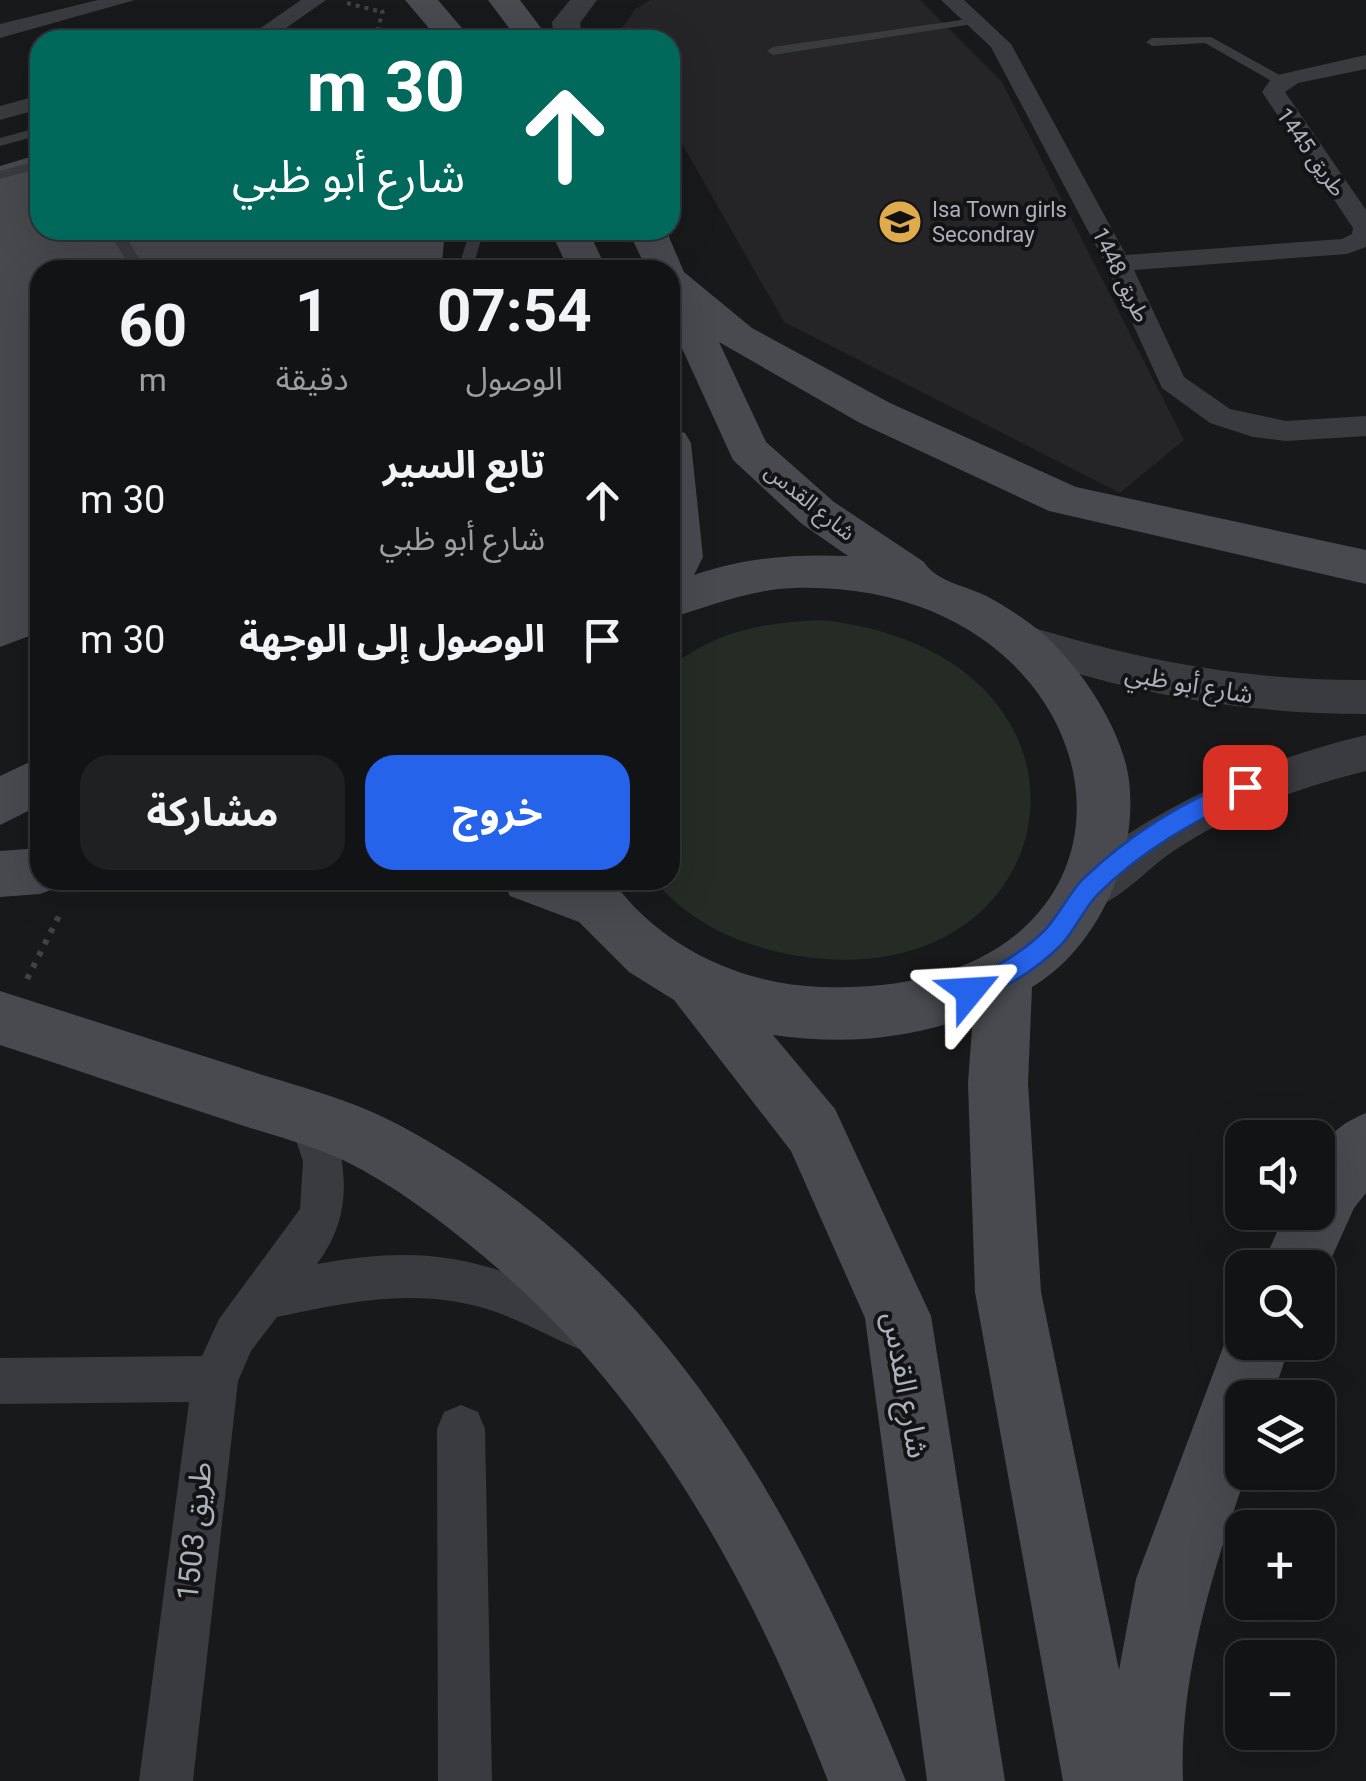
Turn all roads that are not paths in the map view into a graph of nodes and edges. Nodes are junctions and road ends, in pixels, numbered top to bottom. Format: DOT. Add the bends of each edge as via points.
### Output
graph roads {
  1 [pos="124,0"];
  2 [pos="315,0"];
  3 [pos="420,0"];
  4 [pos="504,0"];
  5 [pos="584,0"];
  6 [pos="952,0"];
  7 [pos="975,21"];
  8 [pos="269,30"];
  9 [pos="447,30"];
  10 [pos="526,30"];
  11 [pos="567,30"];
  12 [pos="0,32"];
  13 [pos="1152,42"];
  14 [pos="773,51"];
  15 [pos="1366,62"];
  16 [pos="1282,81"];
  17 [pos="30,105"];
  18 [pos="0,113"];
  19 [pos="30,134"];
  20 [pos="0,142"];
  21 [pos="30,167"];
  22 [pos="0,175"];
  23 [pos="1365,239"];
  24 [pos="1118,263"];
  25 [pos="680,287"];
  26 [pos="680,301"];
  27 [pos="1366,426"];
  28 [pos="1366,567"];
  29 [pos="931,590"];
  30 [pos="680,596"];
  31 [pos="1018,639"];
  32 [pos="1366,698"];
  33 [pos="1366,753"];
  34 [pos="30,784"];
  35 [pos="0,803"];
  36 [pos="30,822"];
  37 [pos="0,825"];
  38 [pos="0,874"];
  39 [pos="30,879"];
  40 [pos="1088,889"];
  41 [pos="588,892"];
  42 [pos="1004,976"];
  43 [pos="696,984"];
  44 [pos="2,1019"];
  45 [pos="310,1120"];
  46 [pos="1366,1143"];
  47 [pos="1302,1250"];
  48 [pos="267,1297"];
  49 [pos="630,1351"];
  50 [pos="1251,1360"];
  51 [pos="214,1380"];
  52 [pos="0,1381"];
  53 [pos="461,1429"];
  54 [pos="166,1781"];
  55 [pos="465,1781"];
  56 [pos="866,1781"];
  57 [pos="966,1781"];
  58 [pos="1102,1781"];
  59 [pos="1144,1781"];
  1 -- 12 [label="street"];
  2 -- 8 [label="street"];
  3 -- 9 [label="main road"];
  4 -- 10 [label="main road"];
  5 -- 11 [label="street"];
  6 -- 7 [label="street, طريق 1448"];
  7 -- 14 [label="lane"];
  7 -- 24 [label="street, طريق 1448" via="1000,44"];
  13 -- 16 [label="lane" via="1207,39"];
  15 -- 16 [label="street, طريق 1445"];
  16 -- 23 [label="street, طريق 1445" via="1274,99 1366,228"];
  17 -- 18 [label="street"];
  19 -- 20 [label="lane"];
  21 -- 22 [label="lane"];
  23 -- 24 [label="street, طريق 1445" via="1346,246"];
  24 -- 27 [label="street, طريق 1448" via="1172,382 1192,400 1253,427"];
  25 -- 28 [label="main road" via="738,336 875,414 1064,500"];
  26 -- 29 [label="main road, شارع القدس" via="748,450 818,513"];
  29 -- 30 [label="main road" via="874,574 816,568 758,572"];
  29 -- 31 [label="main road"];
  31 -- 32 [label="street, شارع أبو ظبي" via="1091,665 1199,690"];
  31 -- 40 [label="main road" via="1067,691 1098,753 1106,820"];
  33 -- 40 [label="street" via="1275,777 1188,814"];
  34 -- 35 [label="main road"];
  36 -- 37 [label="main road"];
  38 -- 39 [label="main road"];
  40 -- 42 [label="main road" via="1054,936"];
  41 -- 43 [label="main road" via="639,948"];
  42 -- 43 [label="main road" via="935,1006 855,1018 773,1010"];
  42 -- 58 [label="main road" via="998,1082 1008,1292"];
  43 -- 57 [label="main road, شارع القدس" via="814,1130 898,1316"];
  44 -- 45 [label="main road"];
  45 -- 48 [label="street, طريق 1503" via="324,1161 322,1212"];
  45 -- 49 [label="main road" via="377,1146 466,1201 545,1264"];
  46 -- 47 [label="main road" via="1332,1186"];
  48 -- 49 [label="street" via="364,1274 453,1275 496,1286"];
  48 -- 51 [label="street, طريق 1503" via="236,1334"];
  49 -- 56 [label="main road" via="770,1554 828,1675"];
  50 -- 59 [label="main road" via="1172,1579 1143,1748"];
  51 -- 52 [label="street"];
  51 -- 54 [label="street, طريق 1503"];
  53 -- 55 [label="street"];
}
